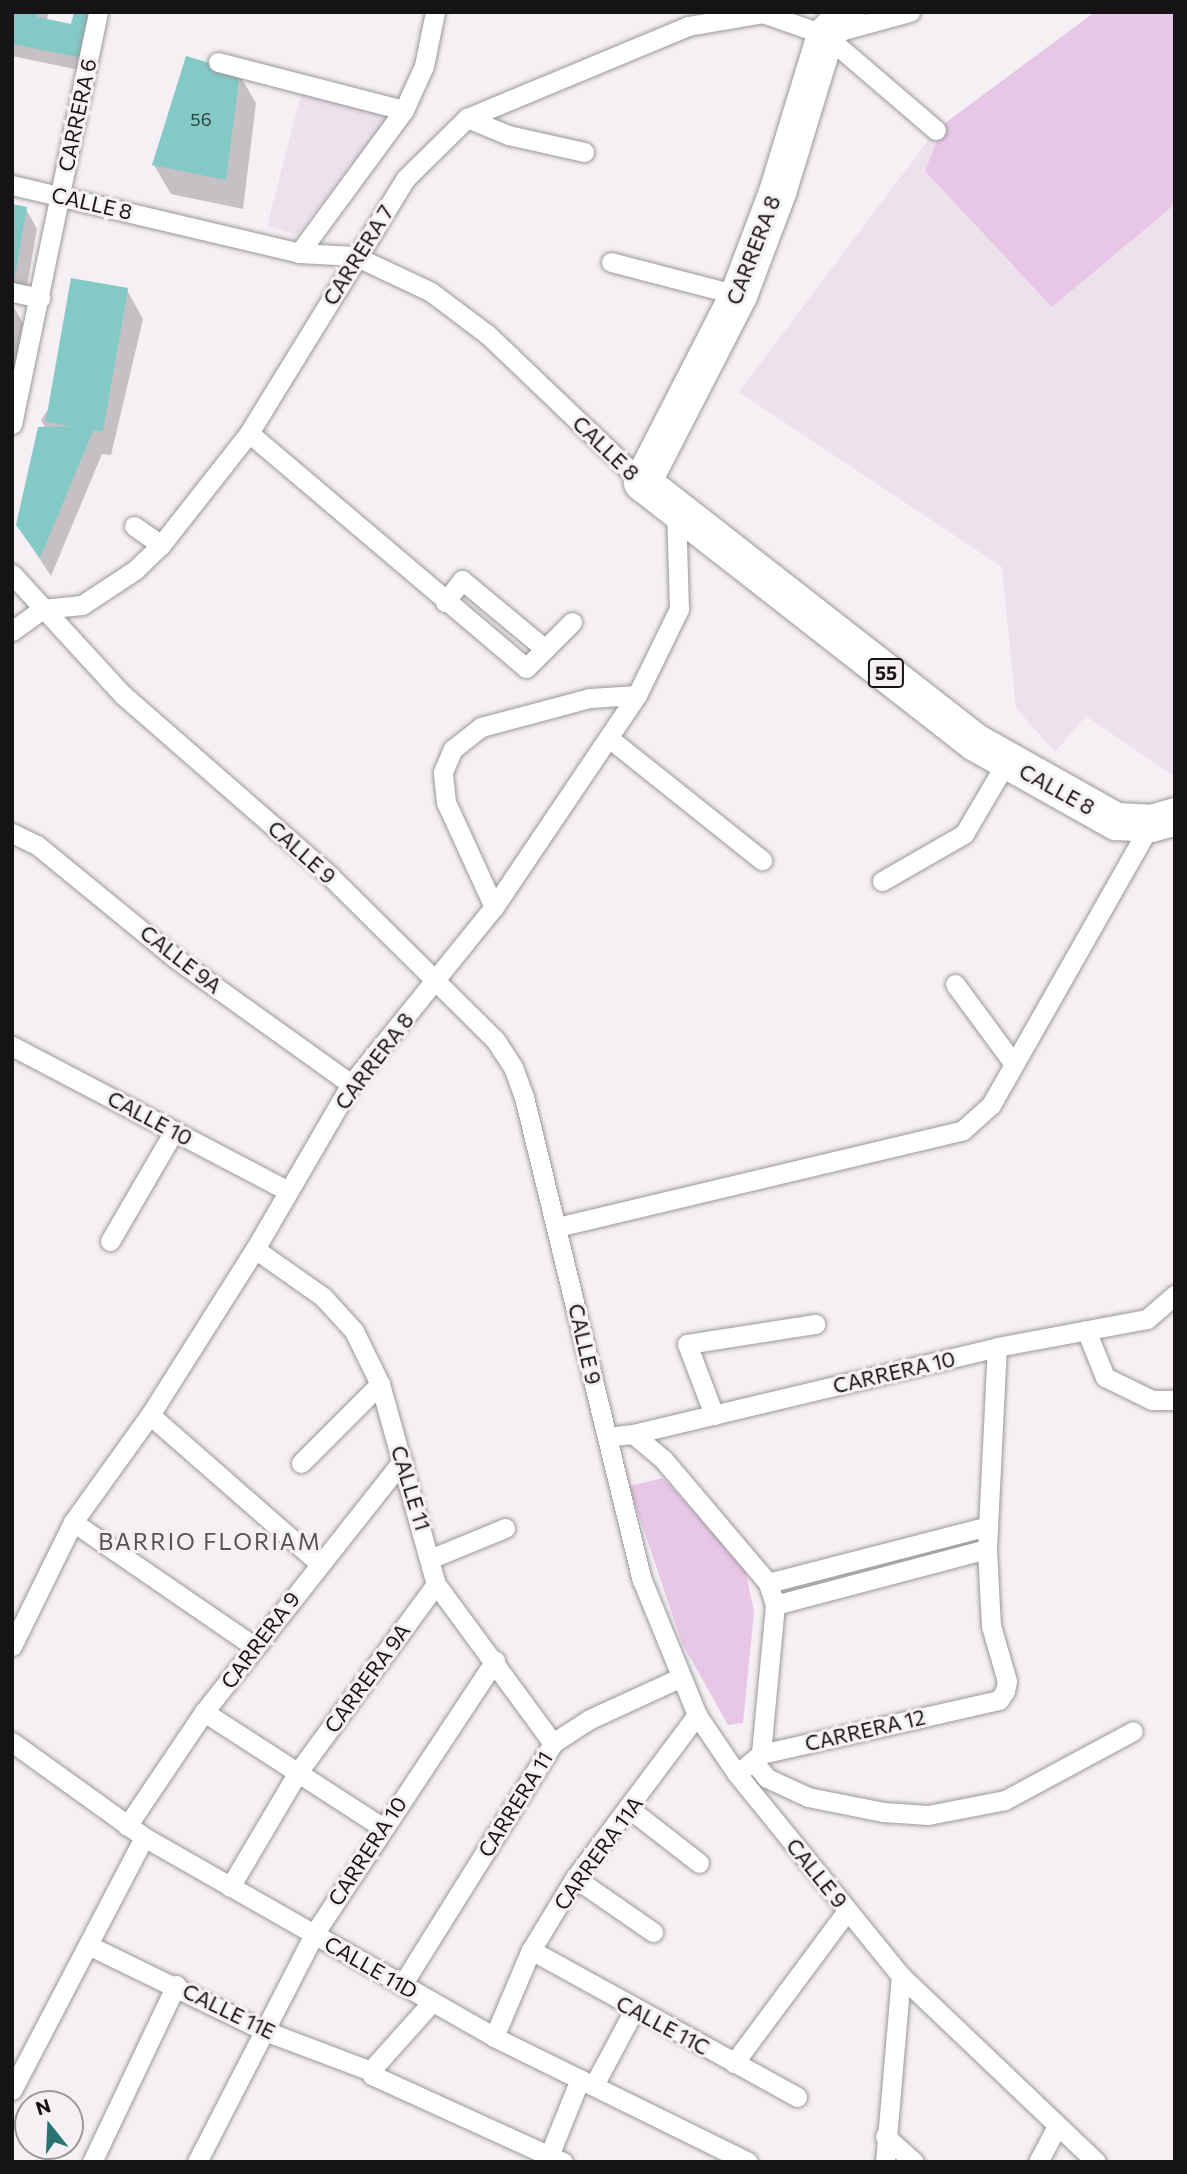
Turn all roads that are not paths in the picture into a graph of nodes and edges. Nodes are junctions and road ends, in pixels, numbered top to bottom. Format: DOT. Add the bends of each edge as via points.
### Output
graph roads {
  1 [pos="98,12"];
  2 [pos="435,12"];
  3 [pos="910,12"];
  4 [pos="763,13"];
  5 [pos="837,21"];
  6 [pos="218,62"];
  7 [pos="404,110"];
  8 [pos="467,118"];
  9 [pos="936,131"];
  10 [pos="584,152"];
  11 [pos="12,185"];
  12 [pos="60,195"];
  13 [pos="299,253"];
  14 [pos="337,257"];
  15 [pos="611,262"];
  16 [pos="12,292"];
  17 [pos="738,295"];
  18 [pos="40,298"];
  19 [pos="12,424"];
  20 [pos="248,433"];
  21 [pos="642,482"];
  22 [pos="676,509"];
  23 [pos="12,574"];
  24 [pos="35,601"];
  25 [pos="445,602"];
  26 [pos="572,622"];
  27 [pos="12,631"];
  28 [pos="545,649"];
  29 [pos="636,695"];
  30 [pos="609,738"];
  31 [pos="1007,761"];
  32 [pos="1167,823"];
  33 [pos="12,833"];
  34 [pos="762,860"];
  35 [pos="882,881"];
  36 [pos="494,907"];
  37 [pos="436,982"];
  38 [pos="955,984"];
  39 [pos="12,1046"];
  40 [pos="1014,1064"];
  41 [pos="351,1084"];
  42 [pos="174,1131"];
  43 [pos="288,1191"];
  44 [pos="557,1227"];
  45 [pos="110,1241"];
  46 [pos="256,1249"];
  47 [pos="1175,1296"];
  48 [pos="815,1324"];
  49 [pos="1086,1330"];
  50 [pos="997,1347"];
  51 [pos="380,1384"];
  52 [pos="1175,1400"];
  53 [pos="150,1415"];
  54 [pos="714,1415"];
  55 [pos="633,1434"];
  56 [pos="607,1437"];
  57 [pos="402,1461"];
  58 [pos="301,1463"];
  59 [pos="73,1522"];
  60 [pos="988,1526"];
  61 [pos="505,1528"];
  62 [pos="986,1549"];
  63 [pos="432,1558"];
  64 [pos="318,1562"];
  65 [pos="768,1583"];
  66 [pos="436,1584"];
  67 [pos="775,1605"];
  68 [pos="12,1646"];
  69 [pos="256,1647"];
  70 [pos="495,1661"];
  71 [pos="679,1678"];
  72 [pos="204,1712"];
  73 [pos="697,1715"];
  74 [pos="1133,1731"];
  75 [pos="12,1742"];
  76 [pos="553,1743"];
  77 [pos="750,1763"];
  78 [pos="298,1772"];
  79 [pos="631,1810"];
  80 [pos="382,1827"];
  81 [pos="135,1831"];
  82 [pos="699,1863"];
  83 [pos="575,1878"];
  84 [pos="230,1887"];
  85 [pos="847,1911"];
  86 [pos="653,1932"];
  87 [pos="314,1934"];
  88 [pos="90,1946"];
  89 [pos="531,1950"];
  90 [pos="901,1976"];
  91 [pos="176,1985"];
  92 [pos="402,1985"];
  93 [pos="432,2002"];
  94 [pos="634,2010"];
  95 [pos="265,2031"];
  96 [pos="494,2037"];
  97 [pos="734,2063"];
  98 [pos="371,2070"];
  99 [pos="587,2082"];
  100 [pos="12,2090"];
  101 [pos="797,2097"];
  102 [pos="1056,2128"];
  103 [pos="885,2136"];
  104 [pos="556,2159"];
  105 [pos="744,2160"];
  106 [pos="92,2162"];
  107 [pos="197,2162"];
  108 [pos="885,2162"];
  109 [pos="914,2162"];
  110 [pos="1038,2162"];
  111 [pos="1096,2162"];
  1 -- 12 [label="street, CARRERA 6"];
  2 -- 7 [label="street" via="424,66"];
  3 -- 5 [label="street"];
  4 -- 5 [label="street, CARRERA 7"];
  4 -- 8 [label="street, CARRERA 7" via="688,26"];
  5 -- 9 [label="street"];
  5 -- 17 [label="highway, CARRERA 8"];
  6 -- 7 [label="street"];
  7 -- 13 [label="street"];
  8 -- 10 [label="street" via="508,135"];
  8 -- 14 [label="street, CARRERA 7" via="406,178"];
  11 -- 12 [label="street, CALLE 8"];
  12 -- 13 [label="street, CALLE 8"];
  12 -- 18 [label="street, CARRERA 6"];
  13 -- 14 [label="street, CALLE 8"];
  14 -- 20 [label="street, CARRERA 7"];
  14 -- 21 [label="street, CALLE 8" via="431,292 487,334"];
  15 -- 17 [label="street"];
  16 -- 18 [label="street"];
  17 -- 21 [label="highway, CARRERA 8"];
  18 -- 19 [label="street, CARRERA 6"];
  20 -- 24 [label="street, CARRERA 7" via="147,536 135,570 82,606"];
  20 -- 25 [label="street"];
  21 -- 22 [label="highway, CALLE 8 / 55"];
  22 -- 29 [label="street, CARRERA 8" via="679,608"];
  22 -- 31 [label="highway, CALLE 8 / 55" via="975,742"];
  23 -- 24 [label="street, CALLE 9"];
  24 -- 27 [label="street"];
  24 -- 37 [label="street, CALLE 9" via="123,695 328,875"];
  25 -- 28 [label="street" via="526,668"];
  25 -- 28 [label="street" via="462,580"];
  26 -- 28 [label="street"];
  29 -- 30 [label="street, CARRERA 8"];
  29 -- 36 [label="street" via="590,698 481,727 453,749 443,772 446,802"];
  30 -- 34 [label="street"];
  30 -- 36 [label="street, CARRERA 8"];
  31 -- 32 [label="highway, CALLE 8 / 55" via="1116,821"];
  31 -- 35 [label="street" via="964,834"];
  32 -- 40 [label="street"];
  33 -- 41 [label="street, CALLE 9A" via="37,845 175,958"];
  36 -- 37 [label="street, CARRERA 8"];
  37 -- 41 [label="street, CARRERA 8"];
  37 -- 44 [label="street, CALLE 9" via="496,1041 513,1067"];
  38 -- 40 [label="street"];
  39 -- 42 [label="street, CALLE 10"];
  40 -- 44 [label="street" via="991,1105 963,1130"];
  41 -- 43 [label="street, CARRERA 8"];
  42 -- 43 [label="street, CALLE 10"];
  42 -- 45 [label="street"];
  43 -- 46 [label="street, CARRERA 8"];
  44 -- 56 [label="street, CALLE 9"];
  46 -- 51 [label="street, CALLE 11" via="323,1297 355,1331"];
  46 -- 53 [label="street, CARRERA 8"];
  47 -- 49 [label="street, CARRERA 10" via="1147,1319"];
  48 -- 54 [label="street" via="687,1344"];
  49 -- 50 [label="street, CARRERA 10"];
  49 -- 52 [label="street" via="1105,1377 1152,1400"];
  50 -- 54 [label="street, CARRERA 10"];
  50 -- 60 [label="street"];
  51 -- 57 [label="street, CALLE 11"];
  51 -- 58 [label="street"];
  53 -- 59 [label="street, CARRERA 8"];
  53 -- 64 [label="street"];
  54 -- 55 [label="street, CARRERA 10"];
  55 -- 56 [label="street, CARRERA 10"];
  55 -- 65 [label="street" via="663,1459"];
  56 -- 71 [label="street, CALLE 9" via="642,1580"];
  57 -- 63 [label="street, CALLE 11"];
  57 -- 64 [label="street, CARRERA 9"];
  59 -- 68 [label="street, CARRERA 8"];
  59 -- 69 [label="street"];
  60 -- 62 [label="street"];
  60 -- 65 [label="street"];
  61 -- 63 [label="street"];
  62 -- 67 [label="street"];
  62 -- 77 [label="street, CARRERA 12" via="991,1626 1007,1681 999,1700"];
  63 -- 66 [label="street, CALLE 11"];
  64 -- 69 [label="street, CARRERA 9"];
  65 -- 67 [label="street"];
  66 -- 70 [label="street, CALLE 11"];
  66 -- 78 [label="street, CARRERA 9A"];
  67 -- 77 [label="street"];
  69 -- 72 [label="street, CARRERA 9"];
  70 -- 76 [label="street, CALLE 11"];
  70 -- 80 [label="street, CARRERA 10"];
  71 -- 73 [label="street, CALLE 9"];
  71 -- 76 [label="street, CARRERA 11" via="590,1719"];
  72 -- 78 [label="street"];
  72 -- 81 [label="street, CARRERA 9"];
  73 -- 77 [label="street, CALLE 9"];
  73 -- 79 [label="street, CARRERA 11A"];
  74 -- 77 [label="street" via="1005,1800 928,1815 883,1812 808,1797 767,1778"];
  75 -- 81 [label="street, CALLE 11D"];
  76 -- 92 [label="street, CARRERA 11"];
  77 -- 85 [label="street, CALLE 9"];
  78 -- 80 [label="street"];
  78 -- 84 [label="street, CARRERA 9A"];
  79 -- 82 [label="street"];
  79 -- 83 [label="street, CARRERA 11A"];
  80 -- 87 [label="street, CARRERA 10"];
  81 -- 84 [label="street, CALLE 11D"];
  81 -- 88 [label="street, CARRERA 9"];
  83 -- 86 [label="street"];
  83 -- 89 [label="street, CARRERA 11A"];
  84 -- 87 [label="street, CALLE 11D"];
  85 -- 90 [label="street, CALLE 9"];
  85 -- 97 [label="street"];
  87 -- 92 [label="street, CALLE 11D"];
  87 -- 95 [label="street, CARRERA 10"];
  88 -- 91 [label="street, CALLE 11E"];
  88 -- 100 [label="street, CARRERA 9"];
  89 -- 94 [label="street, CALLE 11C"];
  89 -- 96 [label="street, CARRERA 11A"];
  90 -- 102 [label="street, CALLE 9"];
  90 -- 103 [label="street"];
  91 -- 95 [label="street, CALLE 11E"];
  91 -- 106 [label="street"];
  92 -- 93 [label="street, CALLE 11D"];
  93 -- 96 [label="street, CALLE 11D"];
  93 -- 98 [label="street"];
  94 -- 97 [label="street, CALLE 11C"];
  94 -- 99 [label="street"];
  95 -- 98 [label="street, CALLE 11E"];
  95 -- 107 [label="street, CARRERA 10"];
  96 -- 99 [label="street, CALLE 11D"];
  97 -- 101 [label="street, CALLE 11C"];
  98 -- 104 [label="street, CALLE 11E"];
  99 -- 104 [label="street"];
  99 -- 105 [label="street, CALLE 11D"];
  102 -- 110 [label="street"];
  102 -- 111 [label="street, CALLE 9"];
  103 -- 108 [label="street"];
  103 -- 109 [label="street"];
}
